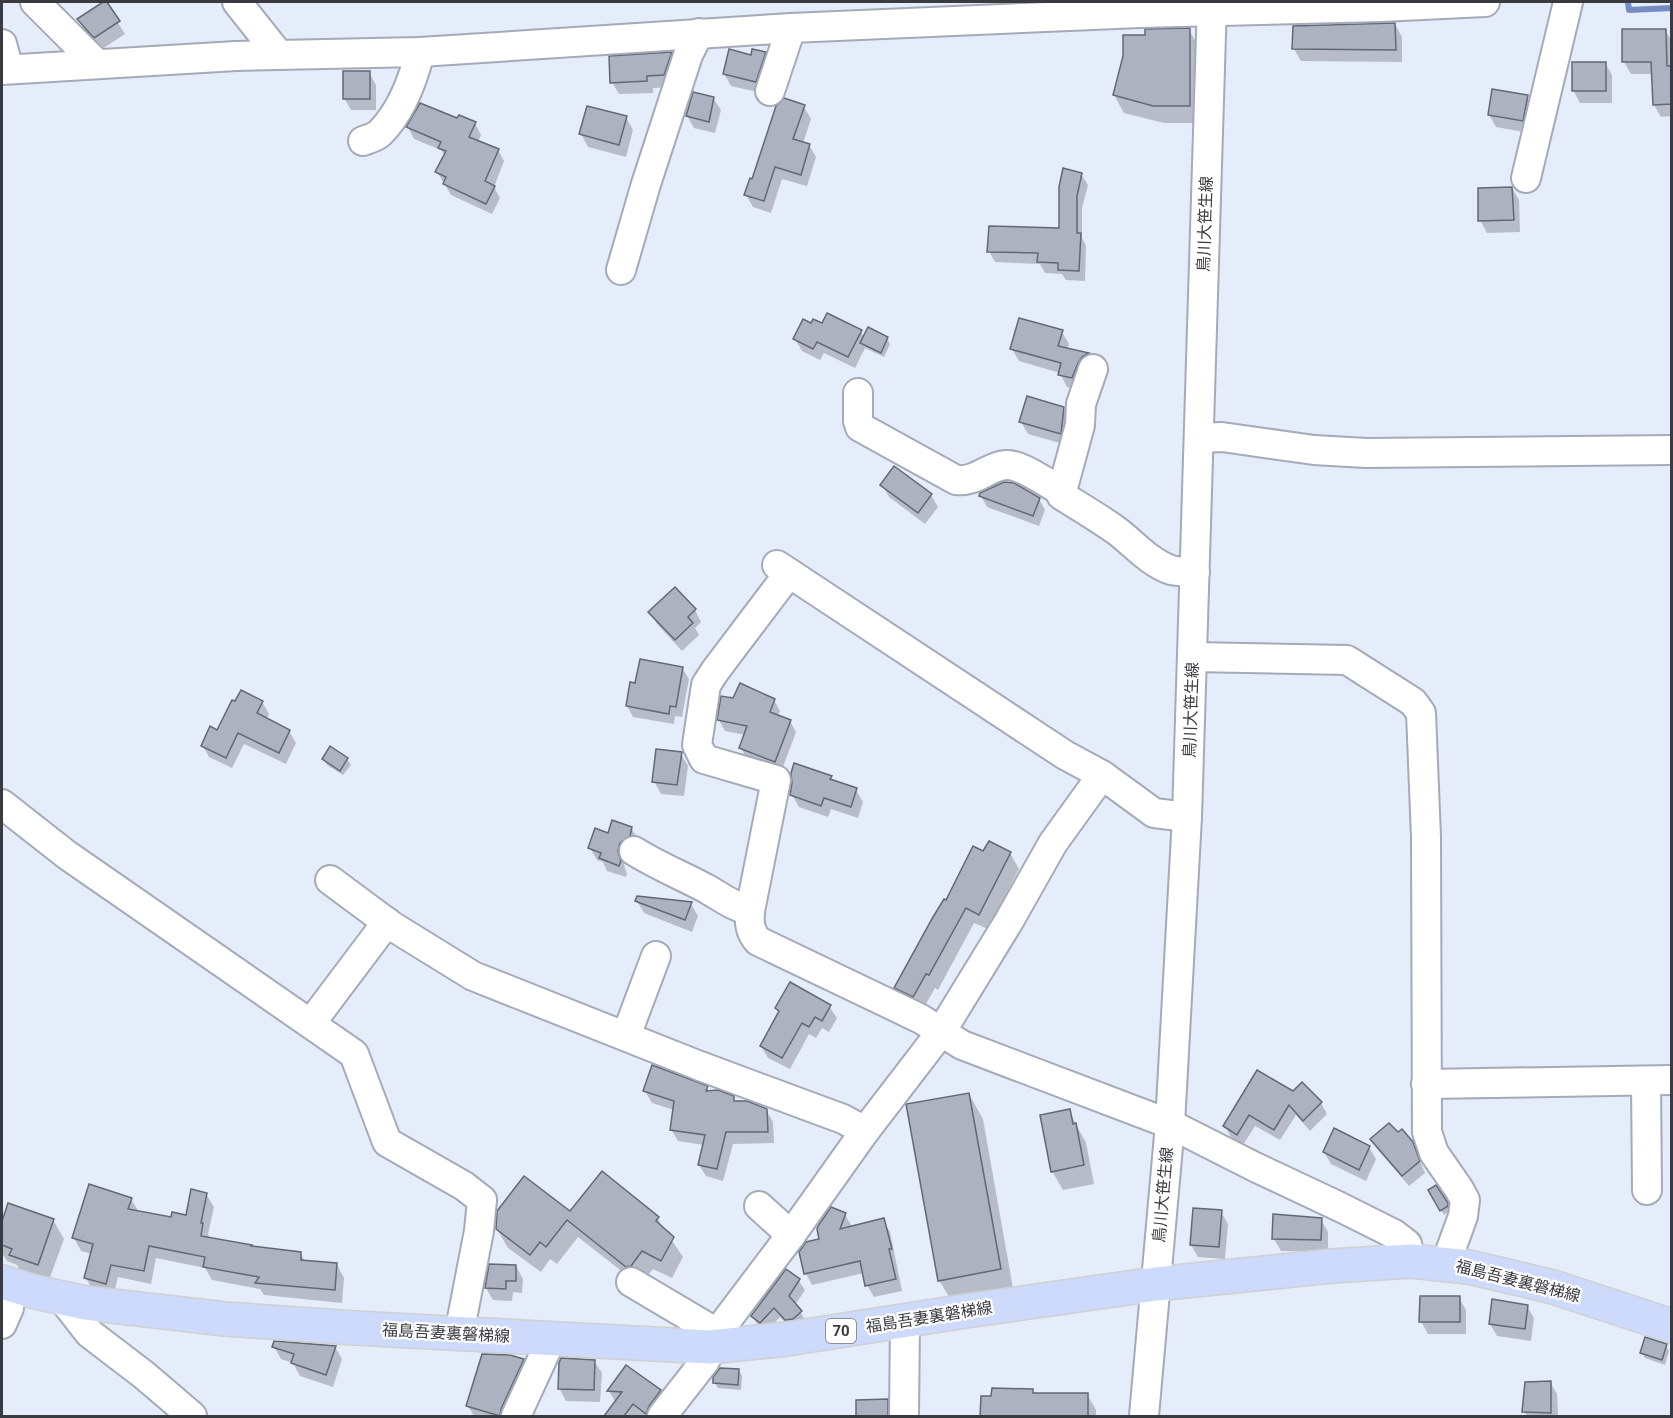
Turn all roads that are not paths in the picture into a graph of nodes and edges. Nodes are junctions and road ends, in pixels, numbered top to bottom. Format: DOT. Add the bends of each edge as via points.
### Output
graph roads {
  1 [pos="35,2"];
  2 [pos="237,2"];
  3 [pos="1485,2"];
  4 [pos="1568,2"];
  5 [pos="1434,3"];
  6 [pos="1212,7"];
  7 [pos="982,11"];
  8 [pos="922,12"];
  9 [pos="791,28"];
  10 [pos="699,33"];
  11 [pos="420,52"];
  12 [pos="279,55"];
  13 [pos="4,61"];
  14 [pos="98,64"];
  15 [pos="770,91"];
  16 [pos="363,141"];
  17 [pos="1526,178"];
  18 [pos="621,270"];
  19 [pos="1092,369"];
  20 [pos="858,393"];
  21 [pos="1199,438"];
  22 [pos="1671,450"];
  23 [pos="1062,491"];
  24 [pos="1195,572"];
  25 [pos="1193,657"];
  26 [pos="1102,774"];
  27 [pos="2,804"];
  28 [pos="1187,817"];
  29 [pos="634,851"];
  30 [pos="330,880"];
  31 [pos="750,910"];
  32 [pos="387,922"];
  33 [pos="656,956"];
  34 [pos="311,1023"];
  35 [pos="941,1032"];
  36 [pos="626,1036"];
  37 [pos="1659,1081"];
  38 [pos="1426,1084"];
  39 [pos="1170,1124"];
  40 [pos="865,1131"];
  41 [pos="1647,1190"];
  42 [pos="759,1206"];
  43 [pos="791,1235"];
  44 [pos="1411,1261"];
  45 [pos="1446,1263"];
  46 [pos="631,1281"];
  47 [pos="6,1283"];
  48 [pos="1156,1284"];
  49 [pos="61,1297"];
  50 [pos="905,1320"];
  51 [pos="2,1324"];
  52 [pos="1671,1326"];
  53 [pos="459,1334"];
  54 [pos="549,1337"];
  55 [pos="713,1340"];
  56 [pos="192,1416"];
  57 [pos="516,1416"];
  58 [pos="662,1416"];
  59 [pos="904,1416"];
  60 [pos="1144,1416"];
  1 -- 14 [label="street"];
  2 -- 12 [label="street"];
  3 -- 5 [label="street"];
  4 -- 17 [label="street"];
  5 -- 6 [label="street"];
  6 -- 7 [label="street"];
  6 -- 21 [label="street, 鳥川大笹生線"];
  7 -- 8 [label="street"];
  8 -- 9 [label="street"];
  9 -- 10 [label="street"];
  9 -- 15 [label="street"];
  10 -- 11 [label="street"];
  10 -- 18 [label="street" via="688,55"];
  11 -- 12 [label="street"];
  11 -- 16 [label="street" via="401,104 379,134"];
  12 -- 14 [label="street"];
  13 -- 14 [label="street"];
  19 -- 23 [label="street"];
  20 -- 23 [label="street" via="860,427 956,480 973,480 1010,465"];
  21 -- 22 [label="street" via="1366,453"];
  21 -- 24 [label="street, 鳥川大笹生線"];
  23 -- 24 [label="street" via="1061,495 1164,566"];
  24 -- 25 [label="street, 鳥川大笹生線"];
  25 -- 28 [label="street, 鳥川大笹生線"];
  25 -- 38 [label="street" via="1347,660 1417,706 1421,713 1426,837"];
  26 -- 28 [label="street" via="1154,813"];
  26 -- 31 [label="street" via="1065,755 783,569 706,685 697,745 704,759 776,780"];
  26 -- 35 [label="street" via="1053,843"];
  27 -- 34 [label="street" via="67,855"];
  28 -- 39 [label="street, 鳥川大笹生線"];
  29 -- 31 [label="street" via="741,909"];
  30 -- 32 [label="street"];
  31 -- 35 [label="street" via="752,935 758,941"];
  32 -- 34 [label="street"];
  32 -- 36 [label="street" via="473,976"];
  33 -- 36 [label="street"];
  34 -- 53 [label="street" via="354,1054 387,1142 482,1200"];
  35 -- 39 [label="street" via="962,1045"];
  35 -- 40 [label="street"];
  36 -- 40 [label="street" via="843,1119"];
  37 -- 38 [label="street"];
  37 -- 41 [label="street"];
  38 -- 45 [label="street" via="1429,1142 1465,1200"];
  39 -- 44 [label="street" via="1394,1234 1407,1244"];
  39 -- 48 [label="street, 鳥川大笹生線"];
  40 -- 43 [label="street"];
  42 -- 43 [label="street"];
  43 -- 55 [label="street"];
  44 -- 45 [label="main road, 福島吾妻裏磐梯線 / 70"];
  44 -- 48 [label="main road, 福島吾妻裏磐梯線 / 70"];
  45 -- 52 [label="main road, 福島吾妻裏磐梯線 / 70" via="1553,1287"];
  46 -- 55 [label="street"];
  47 -- 49 [label="main road, 福島吾妻裏磐梯線 / 70"];
  47 -- 51 [label="street" via="9,1308"];
  48 -- 50 [label="main road, 福島吾妻裏磐梯線 / 70"];
  48 -- 60 [label="street, 鳥川大笹生線"];
  49 -- 53 [label="main road, 福島吾妻裏磐梯線 / 70" via="225,1319"];
  49 -- 56 [label="street" via="89,1333"];
  50 -- 55 [label="main road, 福島吾妻裏磐梯線 / 70" via="787,1339"];
  50 -- 59 [label="street"];
  53 -- 54 [label="main road, 福島吾妻裏磐梯線 / 70"];
  54 -- 55 [label="main road, 福島吾妻裏磐梯線 / 70"];
  54 -- 57 [label="street"];
  55 -- 58 [label="street" via="705,1361"];
}
